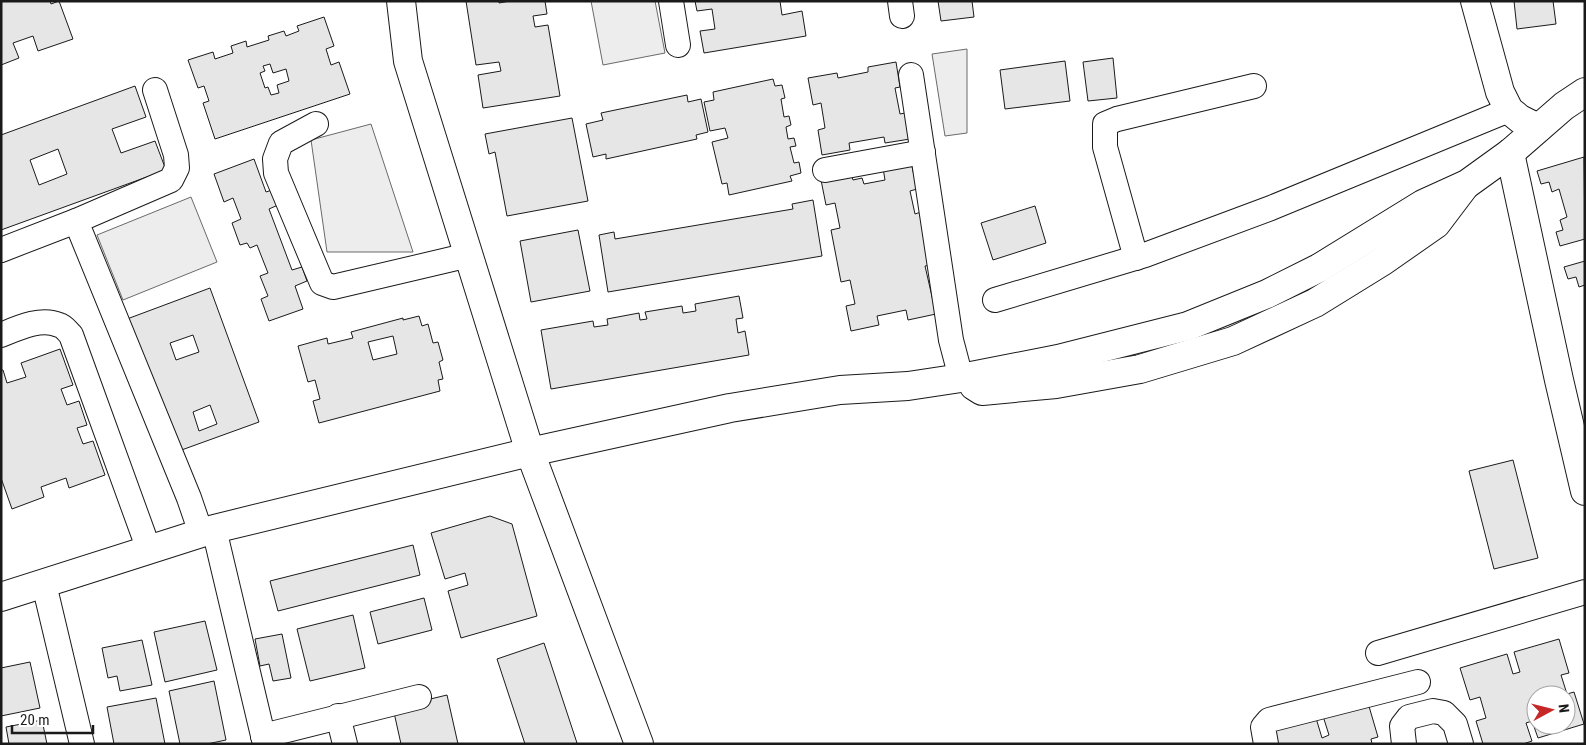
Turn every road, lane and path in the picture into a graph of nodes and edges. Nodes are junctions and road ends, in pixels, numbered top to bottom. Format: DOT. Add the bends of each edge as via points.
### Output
graph roads {
  1 [pos="401,1"];
  2 [pos="671,1"];
  3 [pos="1475,1"];
  4 [pos="678,45"];
  5 [pos="911,75"];
  6 [pos="1254,86"];
  7 [pos="155,90"];
  8 [pos="1585,92"];
  9 [pos="1509,110"];
  10 [pos="316,124"];
  11 [pos="1538,128"];
  12 [pos="923,152"];
  13 [pos="1510,152"];
  14 [pos="825,170"];
  15 [pos="76,221"];
  16 [pos="1,250"];
  17 [pos="469,255"];
  18 [pos="1136,258"];
  19 [pos="995,300"];
  20 [pos="1,335"];
  21 [pos="962,378"];
  22 [pos="530,452"];
  23 [pos="1585,491"];
  24 [pos="207,531"];
  25 [pos="149,550"];
  26 [pos="44,584"];
  27 [pos="1585,592"];
  28 [pos="1,597"];
  29 [pos="1408,644"];
  30 [pos="1378,653"];
  31 [pos="1418,682"];
  32 [pos="419,696"];
  33 [pos="1427,712"];
  34 [pos="338,716"];
  35 [pos="264,740"];
  36 [pos="82,744"];
  37 [pos="345,744"];
  38 [pos="639,744"];
  39 [pos="1266,744"];
  40 [pos="1404,744"];
  41 [pos="1460,744"];
  1 -- 17 [label="street" via="408,62"];
  2 -- 4 [label="street"];
  3 -- 9 [label="street" via="1500,92"];
  5 -- 12 [label="street"];
  6 -- 18 [label="street" via="1105,124 1105,147"];
  7 -- 15 [label="street" via="176,155 177,168 171,180"];
  8 -- 11 [label="street"];
  9 -- 11 [label="street"];
  9 -- 18 [label="street" via="1271,208"];
  10 -- 17 [label="street" via="281,143 274,158 276,173 322,283 333,287"];
  11 -- 13 [label="street"];
  12 -- 14 [label="street"];
  12 -- 21 [label="street" via="951,340"];
  13 -- 21 [label="street" via="1467,184 1436,224 1383,261 1315,303 1233,340 1140,370 1056,384 982,391"];
  13 -- 23 [label="street"];
  15 -- 16 [label="street"];
  15 -- 24 [label="street" via="189,498"];
  17 -- 22 [label="street"];
  18 -- 19 [label="street"];
  20 -- 25 [label="street" via="42,322 60,325 72,335"];
  21 -- 22 [label="street" via="908,386 840,390 730,408"];
  22 -- 24 [label="street"];
  22 -- 38 [label="street"];
  24 -- 25 [label="street"];
  24 -- 35 [label="street"];
  25 -- 26 [label="street"];
  26 -- 28 [label="street"];
  26 -- 36 [label="street"];
  27 -- 29 [label="street"];
  29 -- 30 [label="street"];
  29 -- 31 [label="street"];
  31 -- 33 [label="street"];
  31 -- 39 [label="street" via="1269,720 1262,727"];
  32 -- 34 [label="street"];
  33 -- 40 [label="street" via="1409,717 1402,726"];
  33 -- 41 [label="street" via="1444,713 1455,724"];
  34 -- 35 [label="street"];
  34 -- 37 [label="street"];
}
